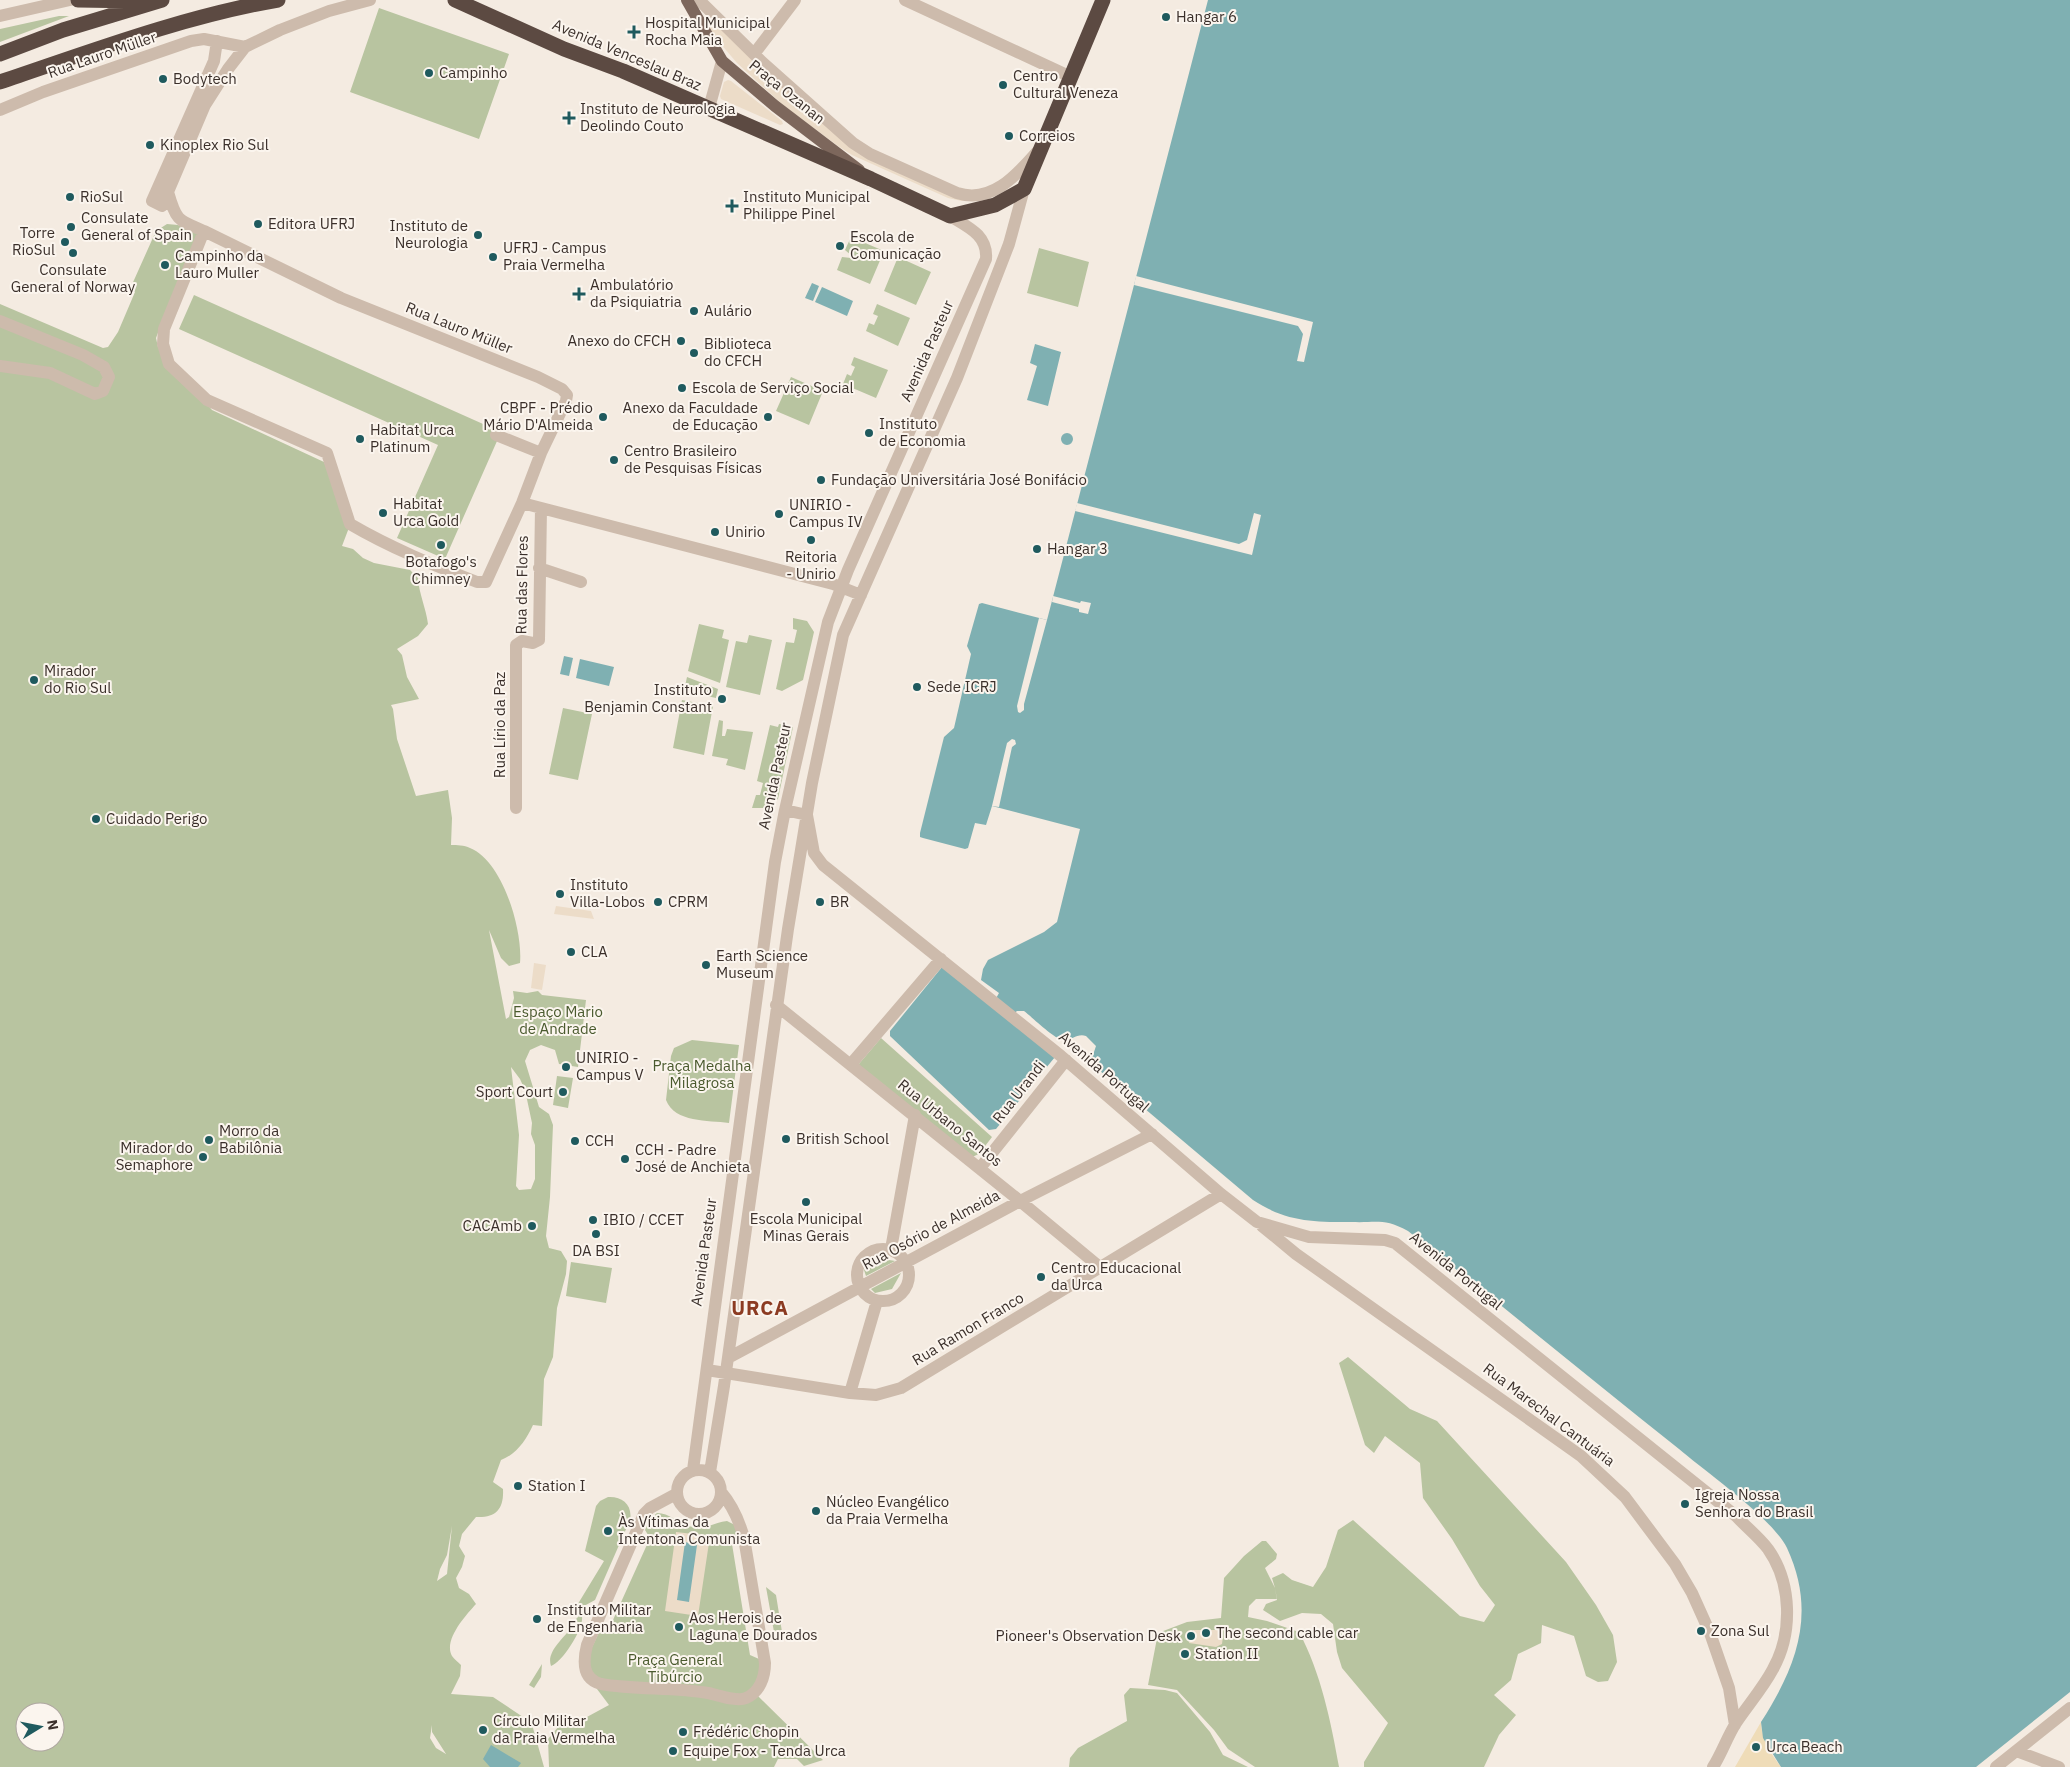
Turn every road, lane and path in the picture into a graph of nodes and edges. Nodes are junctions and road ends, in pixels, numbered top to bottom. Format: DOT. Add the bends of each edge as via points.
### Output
graph roads {
  1 [pos="70,0"];
  2 [pos="78,0"];
  3 [pos="161,0"];
  4 [pos="278,0"];
  5 [pos="370,0"];
  6 [pos="454,0"];
  7 [pos="687,0"];
  8 [pos="699,0"];
  9 [pos="795,0"];
  10 [pos="905,0"];
  11 [pos="1103,0"];
  12 [pos="0,16"];
  13 [pos="216,42"];
  14 [pos="245,47"];
  15 [pos="0,54"];
  16 [pos="754,54"];
  17 [pos="214,61"];
  18 [pos="722,61"];
  19 [pos="228,69"];
  20 [pos="1071,77"];
  21 [pos="0,82"];
  22 [pos="709,108"];
  23 [pos="0,110"];
  24 [pos="195,116"];
  25 [pos="1041,148"];
  26 [pos="871,179"];
  27 [pos="1024,190"];
  28 [pos="168,192"];
  29 [pos="950,216"];
  30 [pos="204,231"];
  31 [pos="0,321"];
  32 [pos="0,366"];
  33 [pos="936,370"];
  34 [pos="957,378"];
  35 [pos="496,436"];
  36 [pos="541,453"];
  37 [pos="522,503"];
  38 [pos="541,508"];
  39 [pos="539,568"];
  40 [pos="581,582"];
  41 [pos="841,586"];
  42 [pos="860,595"];
  43 [pos="517,643"];
  44 [pos="516,808"];
  45 [pos="785,810"];
  46 [pos="808,815"];
  47 [pos="777,850"];
  48 [pos="800,855"];
  49 [pos="944,961"];
  50 [pos="776,1005"];
  51 [pos="1063,1058"];
  52 [pos="851,1064"];
  53 [pos="915,1115"];
  54 [pos="1152,1134"];
  55 [pos="980,1168"];
  56 [pos="1220,1194"];
  57 [pos="1020,1200"];
  58 [pos="1257,1222"];
  59 [pos="1309,1237"];
  60 [pos="890,1250"];
  61 [pos="722,1251"];
  62 [pos="742,1253"];
  63 [pos="1296,1254"];
  64 [pos="906,1263"];
  65 [pos="1101,1268"];
  66 [pos="859,1287"];
  67 [pos="877,1301"];
  68 [pos="728,1358"];
  69 [pos="706,1370"];
  70 [pos="725,1374"];
  71 [pos="850,1394"];
  72 [pos="693,1470"];
  73 [pos="710,1472"];
  74 [pos="721,1492"];
  75 [pos="676,1494"];
  76 [pos="1729,1688"];
  77 [pos="1754,1698"];
  78 [pos="2070,1708"];
  79 [pos="1734,1725"];
  80 [pos="2016,1751"];
  81 [pos="1714,1766"];
  82 [pos="1996,1767"];
  83 [pos="2059,1767"];
  1 -- 12 [label="street"];
  2 -- 3 [label="highway"];
  3 -- 15 [label="highway"];
  4 -- 21 [label="highway" via="243,6 143,34"];
  5 -- 14 [label="street" via="329,11"];
  6 -- 22 [label="highway, Avenida Venceslau Braz"];
  7 -- 18 [label="main road, Praça Ozanan"];
  8 -- 16 [label="street"];
  9 -- 16 [label="street"];
  10 -- 20 [label="street"];
  11 -- 20 [label="highway"];
  13 -- 14 [label="street, Rua Lauro Müller"];
  13 -- 17 [label="street"];
  13 -- 23 [label="street, Rua Lauro Müller" via="204,39 191,41"];
  14 -- 19 [label="street"];
  16 -- 25 [label="street" via="862,150 967,197 990,192 1019,173"];
  17 -- 19 [label="street"];
  17 -- 24 [label="street"];
  18 -- 22 [label="street"];
  18 -- 26 [label="main road, Praça Ozanan"];
  19 -- 24 [label="street"];
  20 -- 25 [label="highway"];
  22 -- 26 [label="highway, Avenida Venceslau Braz"];
  24 -- 28 [label="street"];
  24 -- 28 [label="street" via="157,203"];
  25 -- 27 [label="highway"];
  26 -- 29 [label="highway, Avenida Venceslau Braz"];
  27 -- 29 [label="highway" via="995,205"];
  27 -- 34 [label="street" via="1009,244"];
  28 -- 30 [label="street, Rua Lauro Müller" via="178,218"];
  29 -- 33 [label="street, Avenida Pasteur" via="970,229 984,242 987,250 986,259"];
  30 -- 36 [label="street, Rua Lauro Müller" via="342,298 562,389 567,395 566,401"];
  30 -- 37 [label="street, Rua Lauro Müller" via="164,329 163,344 169,364 207,400 327,453 350,524 423,561 477,582 486,582"];
  31 -- 32 [label="street" via="83,355 108,371 108,382 103,391 90,392 50,373"];
  33 -- 34 [label="street"];
  33 -- 41 [label="street, Avenida Pasteur"];
  34 -- 42 [label="street"];
  35 -- 36 [label="street"];
  36 -- 37 [label="street, Rua Lauro Müller"];
  37 -- 38 [label="street"];
  38 -- 39 [label="street, Rua das Flores"];
  38 -- 41 [label="street"];
  39 -- 40 [label="street"];
  39 -- 43 [label="street, Rua das Flores" via="539,640"];
  41 -- 42 [label="street"];
  41 -- 45 [label="street, Avenida Pasteur" via="828,622"];
  42 -- 46 [label="street" via="843,635"];
  43 -- 44 [label="street, Rua Lírio da Paz"];
  45 -- 46 [label="street"];
  45 -- 47 [label="street, Avenida Pasteur"];
  46 -- 48 [label="street"];
  46 -- 49 [label="street, Avenida Portugal" via="814,853 823,865"];
  47 -- 48 [label="street"];
  47 -- 61 [label="street, Avenida Pasteur"];
  48 -- 50 [label="street"];
  49 -- 51 [label="street, Avenida Portugal"];
  49 -- 52 [label="street"];
  50 -- 52 [label="street, Rua Urbano Santos"];
  50 -- 62 [label="street"];
  51 -- 54 [label="street, Avenida Portugal"];
  51 -- 55 [label="street, Rua Urandi"];
  52 -- 53 [label="street, Rua Urbano Santos"];
  53 -- 55 [label="street, Rua Urbano Santos"];
  53 -- 60 [label="street"];
  54 -- 56 [label="street, Avenida Portugal"];
  54 -- 57 [label="street, Rua Osório de Almeida"];
  55 -- 57 [label="street, Rua Urbano Santos"];
  56 -- 58 [label="street, Avenida Portugal"];
  56 -- 65 [label="street, Rua Ramon Franco"];
  57 -- 64 [label="street, Rua Osório de Almeida"];
  57 -- 65 [label="street, Rua Urbano Santos"];
  58 -- 59 [label="street, Avenida Portugal"];
  58 -- 63 [label="street, Rua Marechal Cantuária"];
  59 -- 63 [label="street"];
  59 -- 77 [label="street, Avenida Portugal" via="1395,1243 1736,1516 1768,1549 1783,1580 1788,1628 1783,1650 1773,1671"];
  60 -- 64 [label="street" via="900,1254"];
  60 -- 66 [label="street" via="873,1250 860,1261 857,1270"];
  61 -- 62 [label="street"];
  61 -- 69 [label="street, Avenida Pasteur"];
  62 -- 68 [label="street"];
  63 -- 76 [label="street, Rua Marechal Cantuária" via="1580,1456 1626,1497 1692,1593"];
  64 -- 66 [label="street, Rua Osório de Almeida"];
  64 -- 67 [label="street" via="909,1277 904,1291 892,1300"];
  65 -- 71 [label="street, Rua Ramon Franco" via="901,1388 876,1395"];
  66 -- 67 [label="street" via="866,1296"];
  66 -- 68 [label="street, Rua Osório de Almeida"];
  67 -- 71 [label="street"];
  68 -- 70 [label="street"];
  69 -- 70 [label="street, Rua Ramon Franco"];
  69 -- 72 [label="street, Avenida Pasteur"];
  70 -- 71 [label="street, Rua Ramon Franco"];
  70 -- 73 [label="street"];
  72 -- 73 [label="street"];
  72 -- 75 [label="street" via="680,1480"];
  73 -- 74 [label="street" via="718,1480"];
  74 -- 75 [label="street" via="716,1506 703,1514 682,1507"];
  74 -- 75 [label="street" via="730,1502 744,1538 765,1663 760,1685 742,1699 691,1690 601,1684 589,1678 584,1668 587,1645 644,1514"];
  76 -- 77 [label="street" via="1737,1694"];
  76 -- 79 [label="street, Rua Marechal Cantuária"];
  77 -- 79 [label="street, Avenida Portugal"];
  78 -- 80 [label="street"];
  79 -- 81 [label="street"];
  80 -- 82 [label="street"];
  80 -- 83 [label="street"];
}
